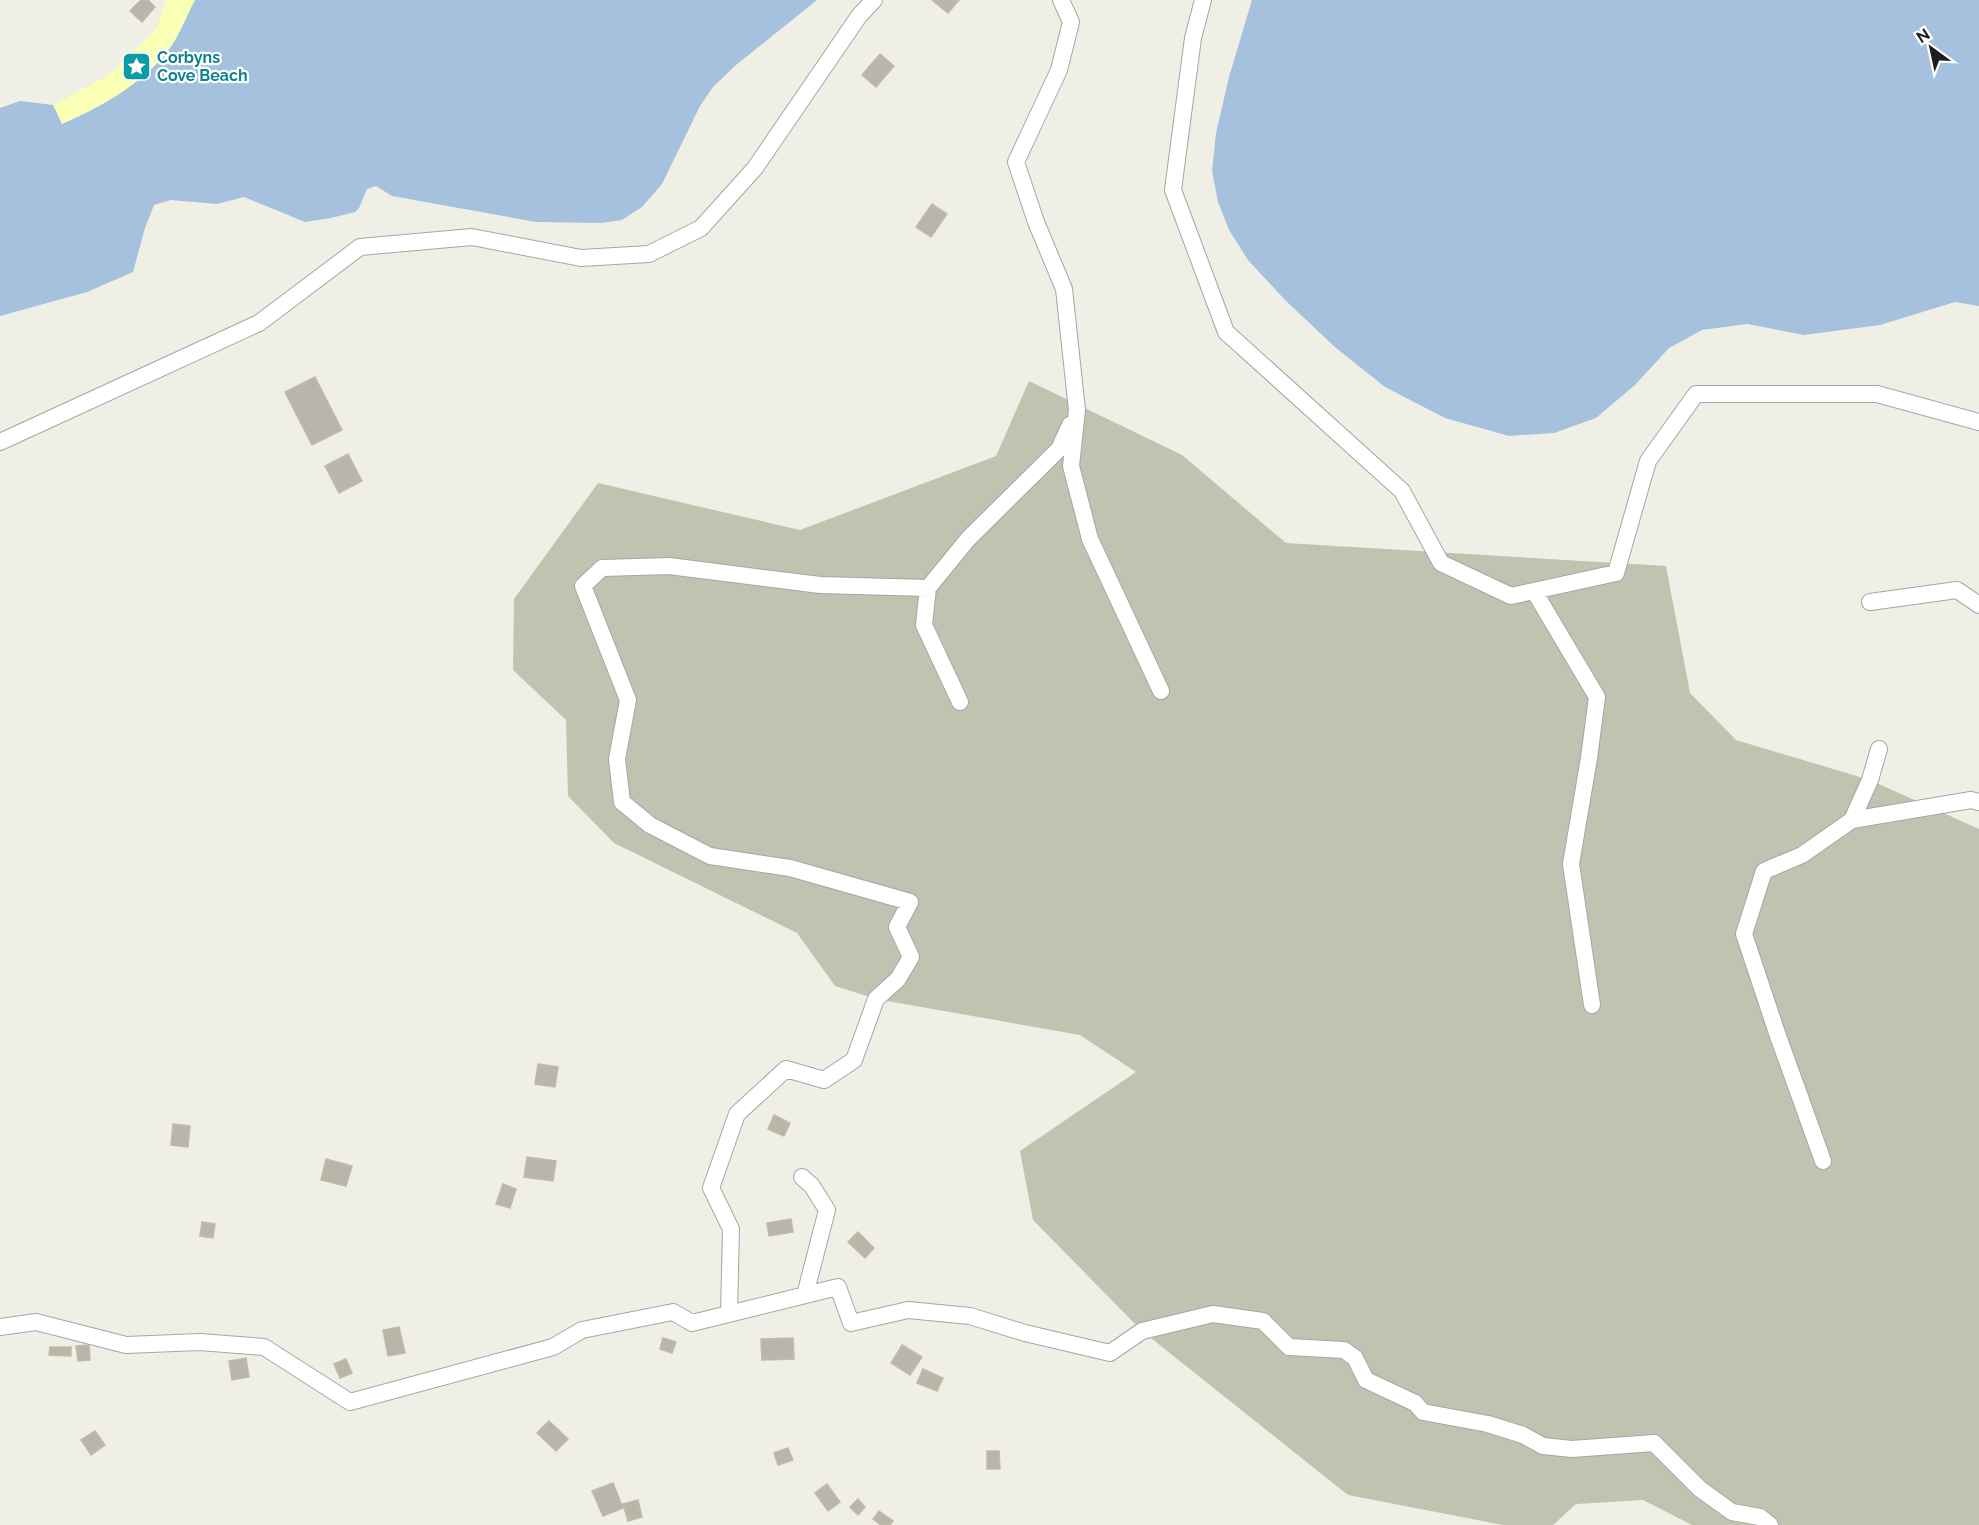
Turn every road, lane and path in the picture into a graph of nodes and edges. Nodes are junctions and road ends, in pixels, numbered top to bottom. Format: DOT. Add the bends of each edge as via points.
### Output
graph roads {
  1 [pos="874,0"];
  2 [pos="1061,0"];
  3 [pos="1203,0"];
  4 [pos="1077,410"];
  5 [pos="1979,422"];
  6 [pos="0,442"];
  7 [pos="928,588"];
  8 [pos="1534,591"];
  9 [pos="1870,602"];
  10 [pos="1979,605"];
  11 [pos="1161,691"];
  12 [pos="960,702"];
  13 [pos="1879,749"];
  14 [pos="1979,802"];
  15 [pos="1852,820"];
  16 [pos="1592,1005"];
  17 [pos="1823,1161"];
  18 [pos="802,1177"];
  19 [pos="805,1295"];
  20 [pos="729,1313"];
  21 [pos="0,1327"];
  22 [pos="1770,1525"];
  1 -- 6 [label="street" via="755,168 701,228 649,254 581,258 472,237 360,247 259,323"];
  2 -- 4 [label="street" via="1071,22 1059,70 1016,162 1064,288"];
  3 -- 8 [label="street" via="1193,38 1173,190 1226,332 1402,491 1441,563 1511,596"];
  4 -- 7 [label="street" via="1059,449 968,539"];
  4 -- 11 [label="street" via="1071,465 1090,539"];
  5 -- 8 [label="street" via="1877,394 1696,394 1648,461 1616,573"];
  7 -- 12 [label="street" via="924,625"];
  7 -- 20 [label="street" via="820,585 669,566 602,568 584,586 628,700 617,759 622,802 650,825 710,856 790,868 910,902 897,927 911,957 898,979 876,999 854,1060 824,1080 786,1069 737,1114 711,1188 731,1229"];
  8 -- 16 [label="street" via="1597,697 1571,864"];
  9 -- 10 [label="street" via="1957,590"];
  13 -- 15 [label="street"];
  14 -- 15 [label="street" via="1971,800"];
  15 -- 17 [label="street" via="1802,855 1764,871 1744,934"];
  18 -- 19 [label="street" via="827,1210"];
  19 -- 20 [label="street"];
  19 -- 22 [label="street" via="838,1287 851,1323 908,1310 970,1316 1110,1353 1142,1331 1213,1314 1263,1321 1289,1347 1344,1350 1355,1358 1366,1380 1415,1403 1423,1412 1488,1424 1543,1446 1572,1449 1654,1443 1700,1489 1732,1512 1760,1517"];
  20 -- 21 [label="street" via="692,1323 673,1312 582,1330 553,1347 350,1402 264,1347 200,1342 126,1345 36,1322"];
}
